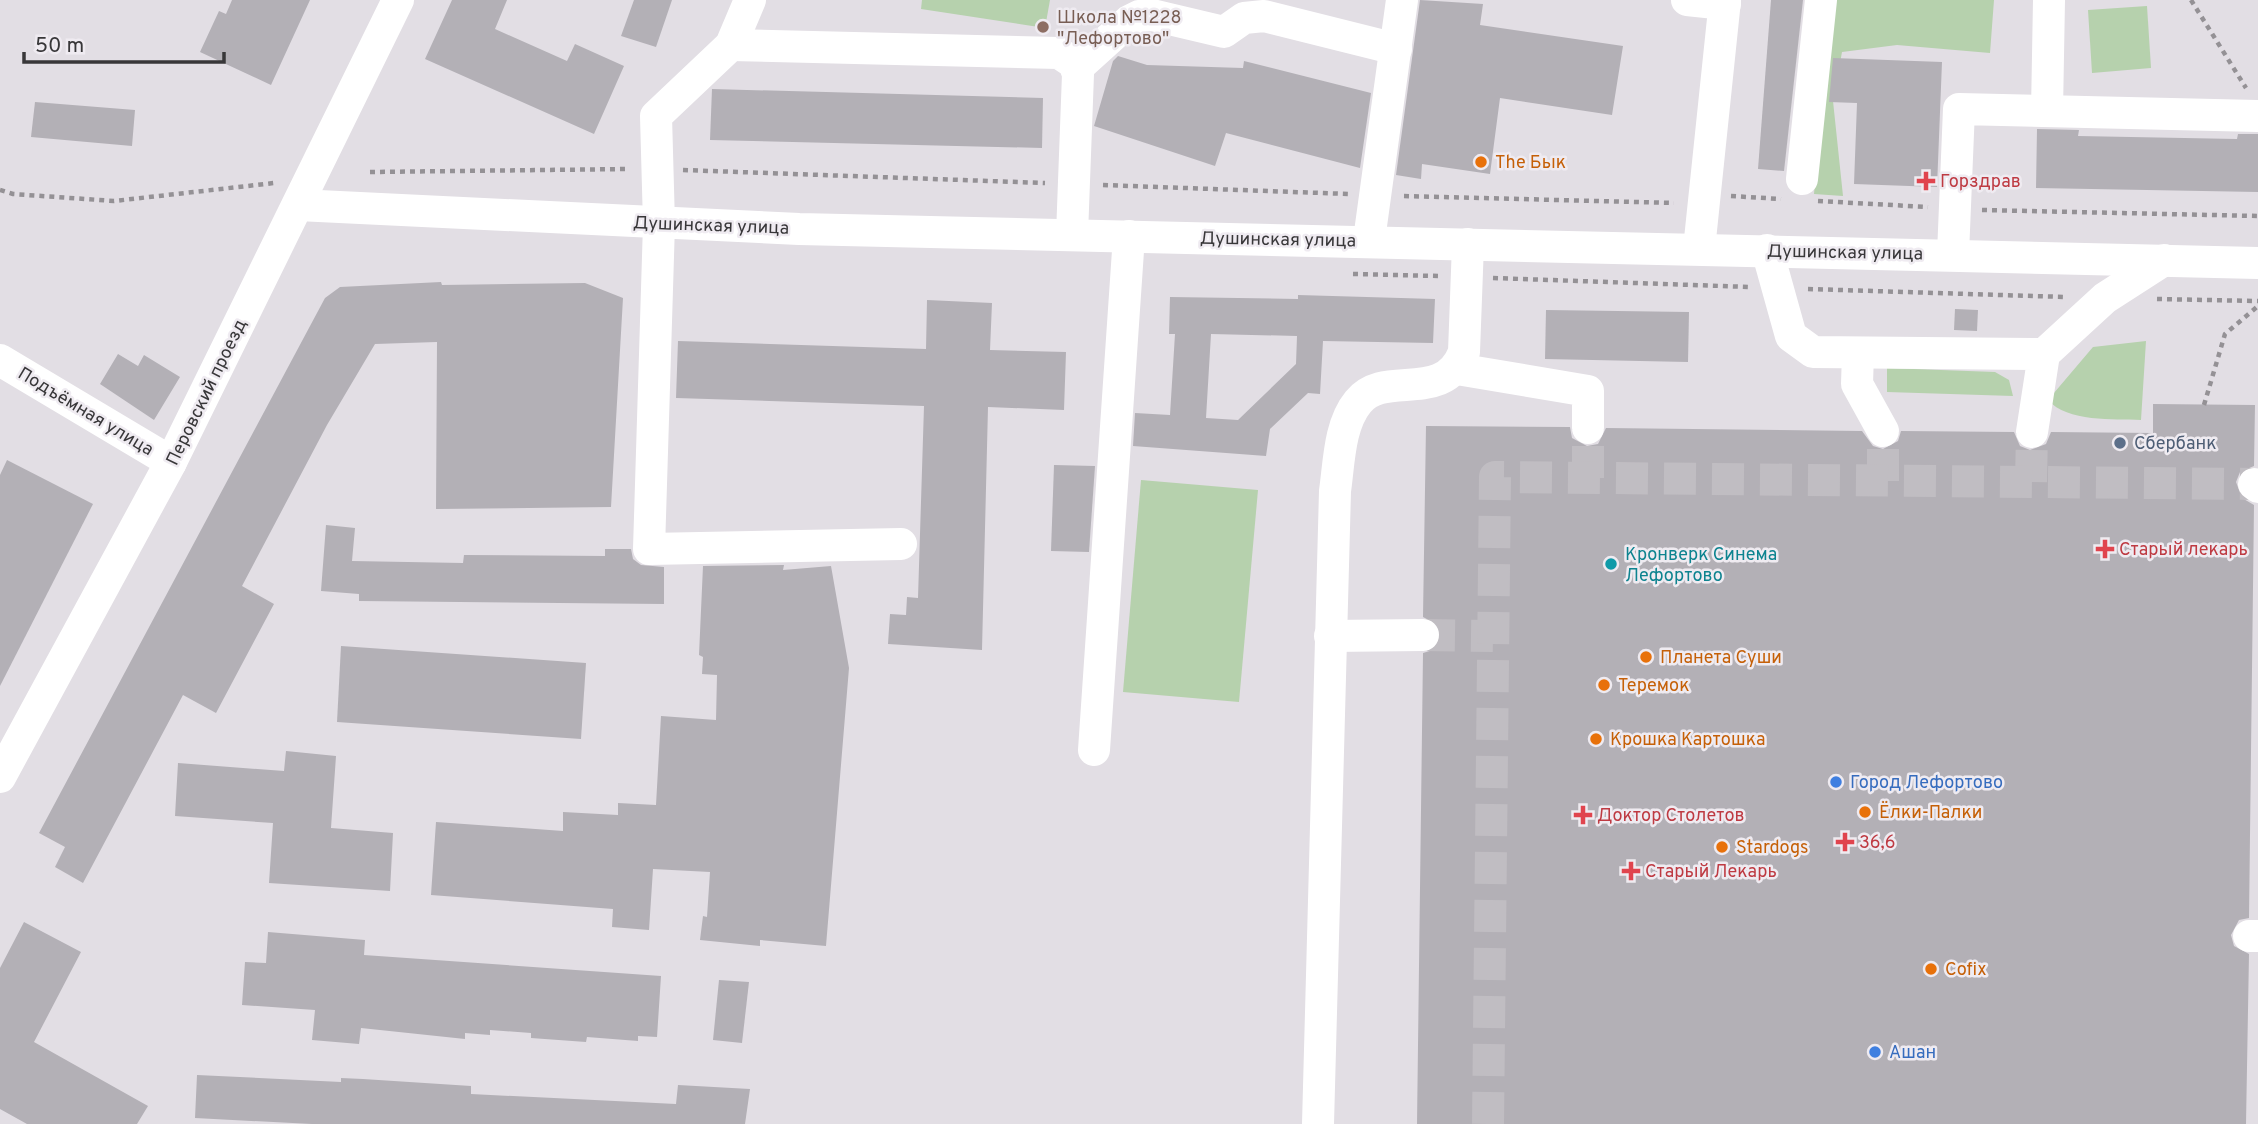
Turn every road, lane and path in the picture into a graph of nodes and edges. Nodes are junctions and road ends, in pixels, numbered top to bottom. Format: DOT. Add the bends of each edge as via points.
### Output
graph roads {
  1 [pos="398,0"];
  2 [pos="750,0"];
  3 [pos="1402,0"];
  4 [pos="1687,0"];
  5 [pos="1821,0"];
  6 [pos="2049,0"];
  7 [pos="2191,0"];
  8 [pos="1725,2"];
  9 [pos="731,45"];
  10 [pos="1396,48"];
  11 [pos="1077,68"];
  12 [pos="2254,105"];
  13 [pos="2047,111"];
  14 [pos="658,169"];
  15 [pos="370,172"];
  16 [pos="1802,178"];
  17 [pos="274,183"];
  18 [pos="1076,184"];
  19 [pos="0,190"];
  20 [pos="1376,195"];
  21 [pos="1704,195"];
  22 [pos="298,205"];
  23 [pos="659,224"];
  24 [pos="1072,235"];
  25 [pos="1129,236"];
  26 [pos="1369,240"];
  27 [pos="1468,243"];
  28 [pos="1699,249"];
  29 [pos="1768,250"];
  30 [pos="1953,254"];
  31 [pos="2164,260"];
  32 [pos="2258,263"];
  33 [pos="2258,306"];
  34 [pos="1858,353"];
  35 [pos="2044,354"];
  36 [pos="0,360"];
  37 [pos="1457,369"];
  38 [pos="2204,405"];
  39 [pos="1588,428"];
  40 [pos="1883,431"];
  41 [pos="2032,432"];
  42 [pos="171,462"];
  43 [pos="901,544"];
  44 [pos="1423,635"];
  45 [pos="1330,636"];
  46 [pos="1094,750"];
  47 [pos="0,777"];
  48 [pos="1318,1124"];
  1 -- 22 [label="street, Перовский проезд"];
  2 -- 9 [label="street"];
  3 -- 10 [label="street"];
  4 -- 8 [label="street"];
  5 -- 16 [label="street"];
  6 -- 13 [label="street"];
  7 -- 12 [label="path"];
  8 -- 21 [label="street"];
  9 -- 11 [label="street" via="1059,53"];
  9 -- 14 [label="street" via="656,116"];
  10 -- 11 [label="street" via="1264,16 1250,16 1224,32 1145,15 1129,21"];
  10 -- 20 [label="street"];
  11 -- 18 [label="street"];
  12 -- 13 [label="street"];
  13 -- 30 [label="street" via="1959,109"];
  14 -- 15 [label="path"];
  14 -- 18 [label="path"];
  14 -- 23 [label="street"];
  17 -- 19 [label="path" via="114,201"];
  18 -- 20 [label="path"];
  18 -- 24 [label="street"];
  20 -- 21 [label="path" via="1672,205 1681,194"];
  20 -- 26 [label="street"];
  21 -- 28 [label="street"];
  22 -- 23 [label="street, Душинская улица"];
  22 -- 42 [label="street, Перовский проезд"];
  23 -- 24 [label="street, Душинская улица"];
  23 -- 43 [label="street" via="649,549"];
  24 -- 25 [label="street, Душинская улица"];
  25 -- 26 [label="street, Душинская улица"];
  25 -- 46 [label="street"];
  26 -- 27 [label="street, Душинская улица"];
  27 -- 28 [label="street, Душинская улица"];
  27 -- 37 [label="street" via="1464,352"];
  28 -- 29 [label="street, Душинская улица"];
  29 -- 30 [label="street, Душинская улица"];
  29 -- 34 [label="street" via="1791,335 1813,352"];
  30 -- 31 [label="street, Душинская улица"];
  31 -- 32 [label="street, Душинская улица"];
  31 -- 35 [label="street" via="2105,299"];
  33 -- 38 [label="path" via="2225,334"];
  34 -- 35 [label="street"];
  34 -- 40 [label="street" via="1857,384"];
  35 -- 41 [label="street"];
  36 -- 42 [label="street, Подъёмная улица"];
  37 -- 39 [label="street" via="1588,391"];
  37 -- 45 [label="street" via="1440,381 1377,390 1358,401 1344,433 1335,491"];
  42 -- 47 [label="street, Перовский проезд"];
  44 -- 45 [label="street"];
  45 -- 48 [label="street"];
}
